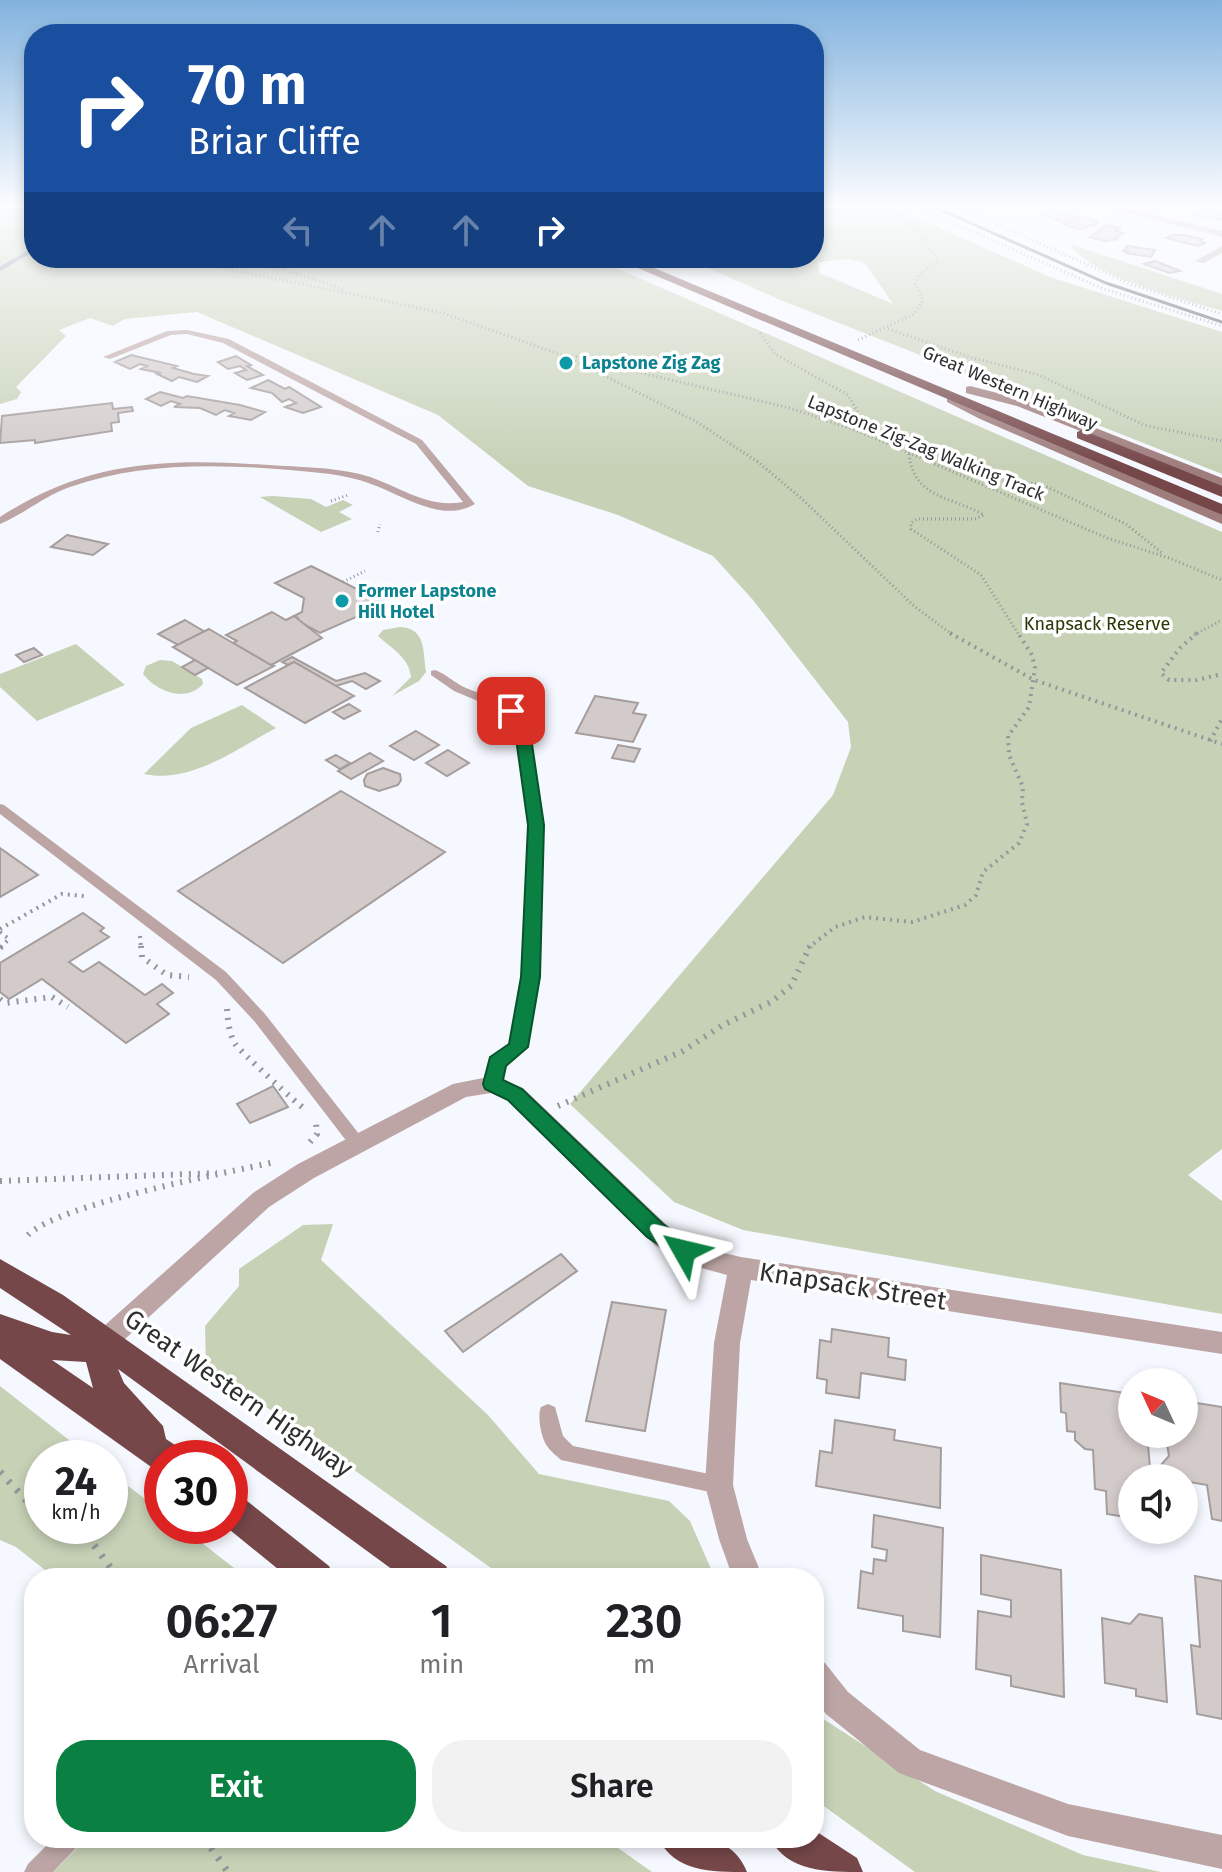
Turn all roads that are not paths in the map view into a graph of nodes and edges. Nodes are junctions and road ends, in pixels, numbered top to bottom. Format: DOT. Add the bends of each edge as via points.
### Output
graph roads {
  1 [pos="714,293"];
  2 [pos="726,293"];
  3 [pos="107,357"];
  4 [pos="970,390"];
  5 [pos="951,399"];
  6 [pos="1222,483"];
  7 [pos="1222,492"];
  8 [pos="1222,510"];
  9 [pos="1222,520"];
  10 [pos="0,521"];
  11 [pos="435,673"];
  12 [pos="0,808"];
  13 [pos="493,1084"];
  14 [pos="349,1134"];
  15 [pos="741,1268"];
  16 [pos="0,1272"];
  17 [pos="0,1328"];
  18 [pos="0,1341"];
  19 [pos="104,1342"];
  20 [pos="1222,1343"];
  21 [pos="548,1413"];
  22 [pos="152,1440"];
  23 [pos="144,1442"];
  24 [pos="719,1485"];
  25 [pos="248,1523"];
  26 [pos="304,1568"];
  27 [pos="420,1568"];
  28 [pos="744,1568"];
  29 [pos="824,1687"];
  30 [pos="60,1848"];
  31 [pos="692,1848"];
  32 [pos="806,1848"];
  33 [pos="1222,1852"];
  34 [pos="36,1872"];
  35 [pos="727,1872"];
  36 [pos="843,1872"];
  1 -- 5 [label="highway, Great Western Highway"];
  2 -- 4 [label="highway, Great Western Highway"];
  3 -- 10 [label="lane" via="170,333 226,341 419,442 470,504 430,507 352,475 176,463 79,479"];
  4 -- 6 [label="main road" via="1021,403"];
  4 -- 7 [label="highway, Great Western Highway"];
  5 -- 8 [label="highway, Great Western Highway"];
  5 -- 9 [label="main road"];
  11 -- 13 [label="lane" via="511,711 521,724 532,783 536,825 530,977 518,1047 497,1062"];
  12 -- 14 [label="lane" via="221,976"];
  13 -- 14 [label="street" via="461,1090"];
  13 -- 15 [label="street, Knapsack Street" via="506,1088 538,1116 665,1239 696,1257"];
  14 -- 19 [label="street" via="261,1200"];
  15 -- 20 [label="street, Knapsack Street"];
  15 -- 24 [label="street" via="727,1343"];
  16 -- 19 [label="highway, Great Western Highway"];
  17 -- 19 [label="highway" via="72,1351"];
  18 -- 23 [label="highway"];
  19 -- 22 [label="highway" via="101,1378"];
  19 -- 27 [label="highway, Great Western Highway"];
  21 -- 24 [label="lane" via="554,1441 568,1454"];
  24 -- 28 [label="street"];
  25 -- 26 [label="highway"];
  29 -- 33 [label="street" via="910,1762 1068,1820"];
  30 -- 34 [label="lane"];
  31 -- 35 [label="highway"];
  32 -- 36 [label="highway"];
}
